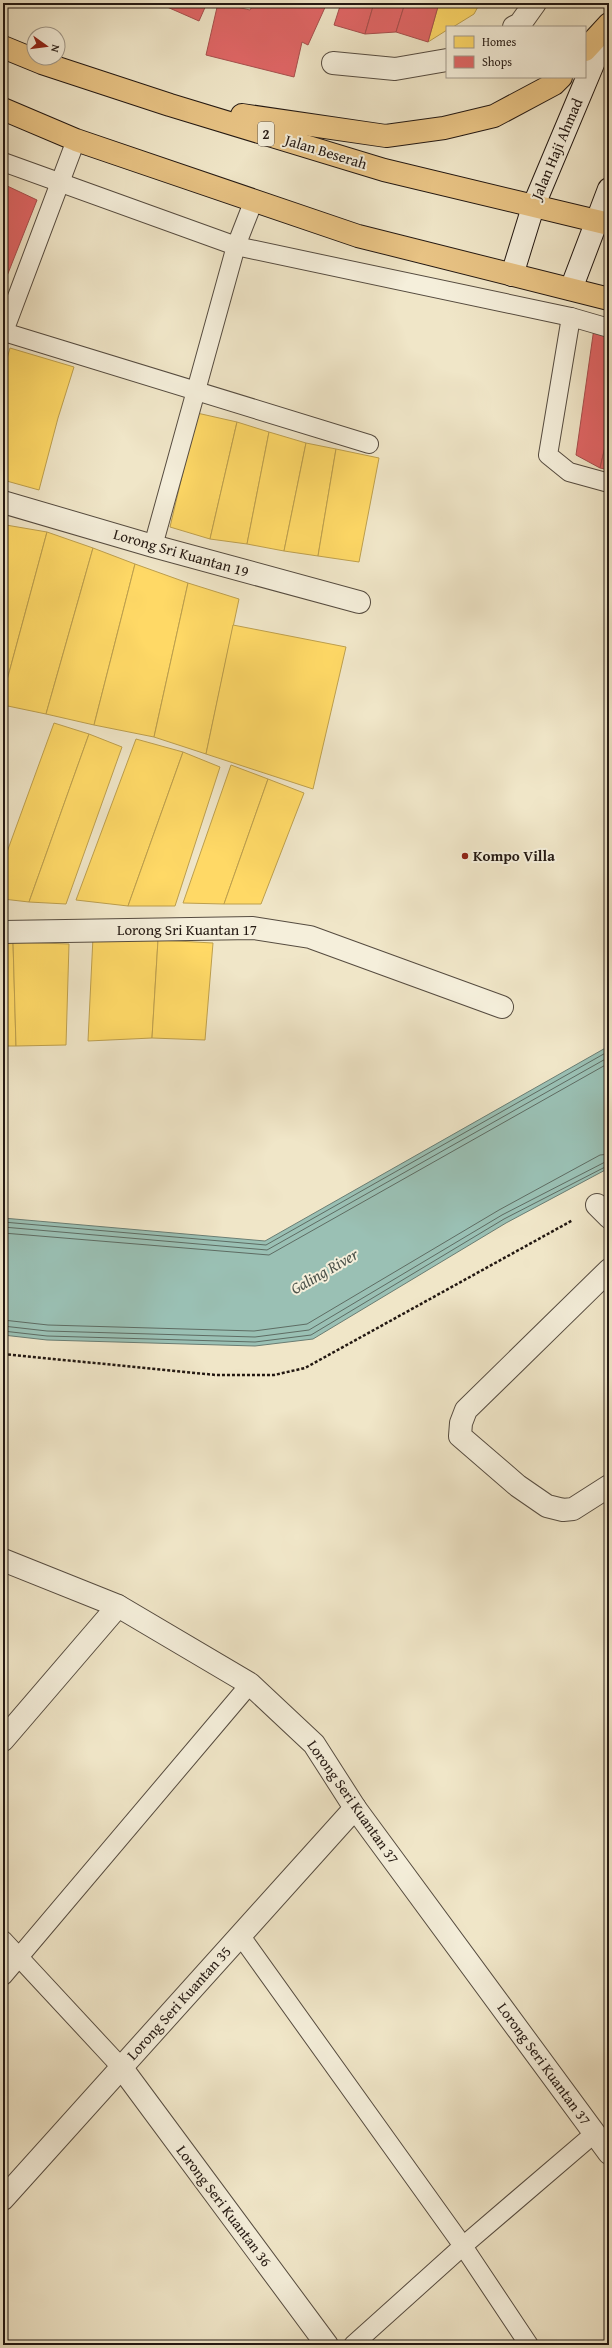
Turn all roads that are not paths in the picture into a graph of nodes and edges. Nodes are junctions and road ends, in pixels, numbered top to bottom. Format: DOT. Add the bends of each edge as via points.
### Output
graph roads {
  1 [pos="535,3"];
  2 [pos="609,25"];
  3 [pos="516,26"];
  4 [pos="3,47"];
  5 [pos="586,49"];
  6 [pos="446,60"];
  7 [pos="333,63"];
  8 [pos="560,78"];
  9 [pos="170,105"];
  10 [pos="3,109"];
  11 [pos="76,140"];
  12 [pos="3,162"];
  13 [pos="60,184"];
  14 [pos="609,188"];
  15 [pos="254,200"];
  16 [pos="533,207"];
  17 [pos="603,222"];
  18 [pos="236,246"];
  19 [pos="512,275"];
  20 [pos="571,289"];
  21 [pos="609,299"];
  22 [pos="571,318"];
  23 [pos="609,328"];
  24 [pos="3,333"];
  25 [pos="196,391"];
  26 [pos="369,444"];
  27 [pos="609,483"];
  28 [pos="3,502"];
  29 [pos="153,546"];
  30 [pos="359,602"];
  31 [pos="3,932"];
  32 [pos="502,1007"];
  33 [pos="609,1270"];
  34 [pos="609,1486"];
  35 [pos="3,1560"];
  36 [pos="118,1606"];
  37 [pos="250,1684"];
  38 [pos="3,1740"];
  39 [pos="355,1808"];
  40 [pos="240,1935"];
  41 [pos="3,1940"];
  42 [pos="20,1956"];
  43 [pos="3,1976"];
  44 [pos="121,2067"];
  45 [pos="595,2133"];
  46 [pos="609,2153"];
  47 [pos="3,2199"];
  48 [pos="463,2246"];
  49 [pos="327,2345"];
  50 [pos="353,2345"];
  51 [pos="529,2345"];
  1 -- 3 [label="street"];
  2 -- 5 [label="highway"];
  2 -- 16 [label="street, Jalan Haji Ahmad"];
  4 -- 9 [label="highway, Jalan Beserah / 2" via="42,63"];
  6 -- 7 [label="street" via="395,69"];
  8 -- 9 [label="highway" via="554,84 494,116 444,128 386,136"];
  9 -- 16 [label="highway, Jalan Beserah / 2" via="384,170"];
  10 -- 11 [label="highway"];
  11 -- 13 [label="lane"];
  11 -- 15 [label="highway"];
  12 -- 13 [label="lane"];
  13 -- 18 [label="lane"];
  13 -- 24 [label="lane"];
  14 -- 17 [label="street"];
  15 -- 18 [label="lane"];
  15 -- 19 [label="highway" via="358,236"];
  16 -- 17 [label="highway, Jalan Beserah / 2"];
  16 -- 19 [label="street, Jalan Haji Ahmad"];
  17 -- 20 [label="street"];
  18 -- 22 [label="lane"];
  18 -- 25 [label="lane"];
  19 -- 20 [label="highway"];
  20 -- 21 [label="highway"];
  22 -- 23 [label="lane"];
  22 -- 27 [label="lane" via="548,455 569,472"];
  24 -- 25 [label="lane"];
  25 -- 26 [label="lane"];
  25 -- 29 [label="lane"];
  28 -- 29 [label="street, Lorong Sri Kuantan 19"];
  29 -- 30 [label="street, Lorong Sri Kuantan 19"];
  31 -- 32 [label="street, Lorong Sri Kuantan 17" via="253,928 310,937"];
  33 -- 34 [label="street" via="466,1410 460,1436 518,1486 547,1506 563,1510 573,1508"];
  35 -- 36 [label="street, Lorong Seri Kuantan 37"];
  36 -- 37 [label="street, Lorong Seri Kuantan 37"];
  36 -- 38 [label="street"];
  37 -- 39 [label="street, Lorong Seri Kuantan 37" via="314,1744"];
  37 -- 42 [label="lane"];
  39 -- 40 [label="street, Lorong Seri Kuantan 35"];
  39 -- 45 [label="street, Lorong Seri Kuantan 37"];
  40 -- 44 [label="street, Lorong Seri Kuantan 35"];
  40 -- 48 [label="lane"];
  41 -- 42 [label="lane"];
  42 -- 43 [label="lane"];
  42 -- 44 [label="lane"];
  44 -- 47 [label="street, Lorong Seri Kuantan 35"];
  44 -- 49 [label="street, Lorong Seri Kuantan 36"];
  45 -- 46 [label="street, Lorong Seri Kuantan 37"];
  45 -- 48 [label="lane"];
  48 -- 50 [label="lane"];
  48 -- 51 [label="lane"];
}
